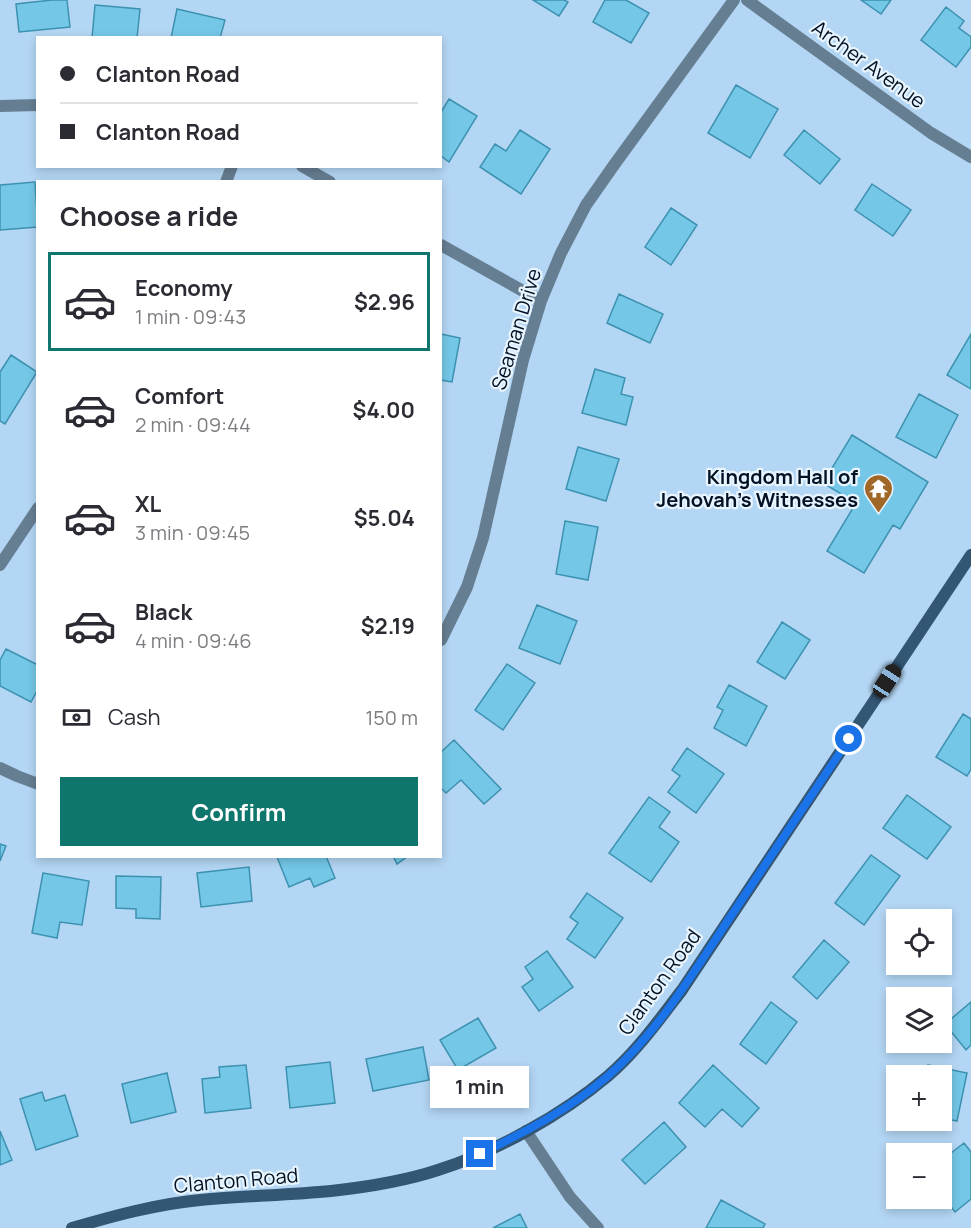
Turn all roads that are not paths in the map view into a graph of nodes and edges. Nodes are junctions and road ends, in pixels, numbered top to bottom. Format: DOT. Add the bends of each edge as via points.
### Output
graph roads {
  1 [pos="734,0"];
  2 [pos="747,0"];
  3 [pos="36,105"];
  4 [pos="0,106"];
  5 [pos="971,157"];
  6 [pos="306,168"];
  7 [pos="326,180"];
  8 [pos="442,245"];
  9 [pos="541,301"];
  10 [pos="36,511"];
  11 [pos="971,555"];
  12 [pos="0,565"];
  13 [pos="442,638"];
  14 [pos="0,768"];
  15 [pos="36,783"];
  16 [pos="526,1131"];
  17 [pos="72,1228"];
  18 [pos="598,1228"];
  1 -- 9 [label="street, Seaman Drive" via="586,205"];
  2 -- 5 [label="street, Archer Avenue"];
  3 -- 4 [label="street"];
  6 -- 7 [label="street"];
  8 -- 9 [label="street"];
  9 -- 13 [label="street, Seaman Drive" via="523,360 483,538 467,587"];
  10 -- 12 [label="street"];
  11 -- 16 [label="main road, Clanton Road" via="682,990 645,1039 608,1076"];
  14 -- 15 [label="street"];
  16 -- 17 [label="main road, Clanton Road" via="437,1171 394,1181 333,1190 198,1200"];
  16 -- 18 [label="street" via="570,1197"];
}
